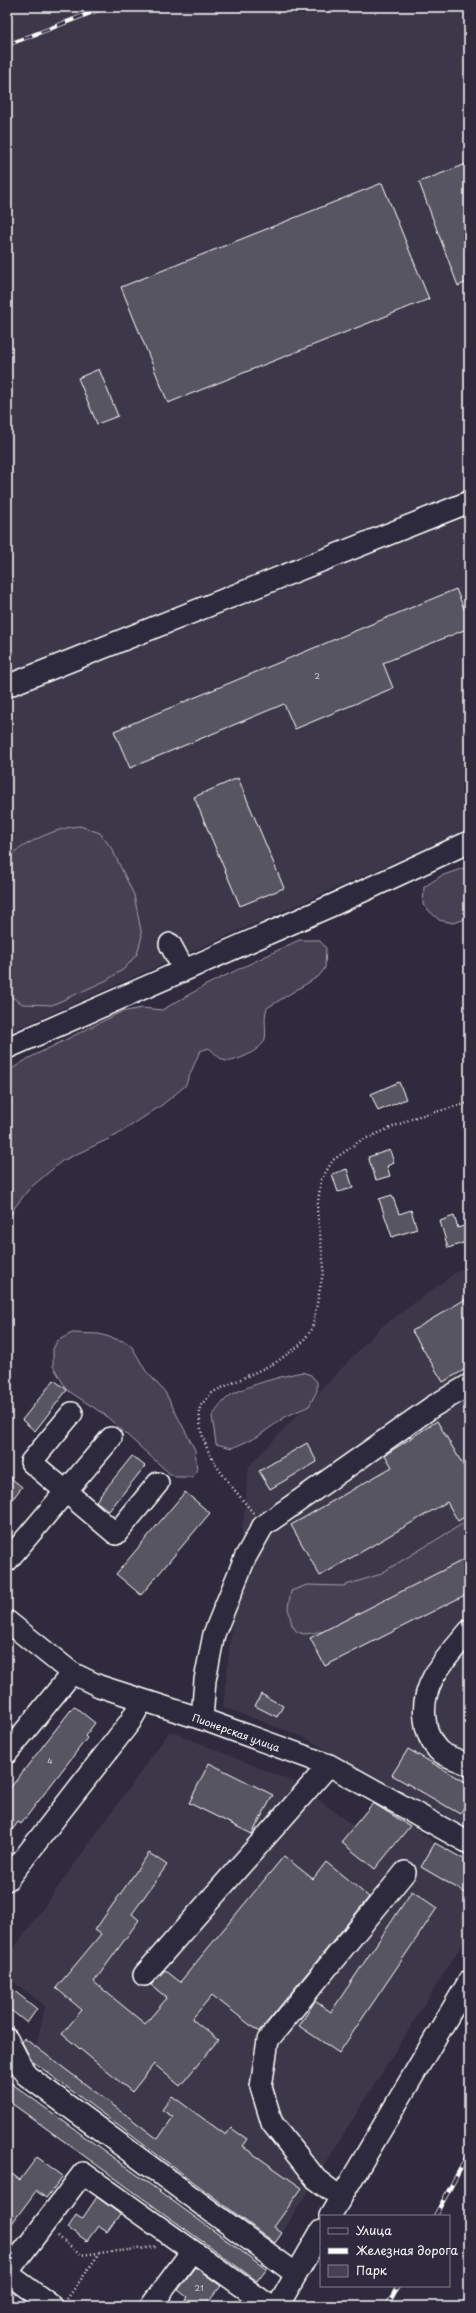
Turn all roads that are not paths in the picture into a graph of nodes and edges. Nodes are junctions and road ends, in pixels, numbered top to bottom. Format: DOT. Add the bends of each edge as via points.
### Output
graph roads {
  1 [pos="469,502"];
  2 [pos="7,686"];
  3 [pos="469,842"];
  4 [pos="170,944"];
  5 [pos="184,970"];
  6 [pos="7,1048"];
  7 [pos="469,1385"];
  8 [pos="72,1413"];
  9 [pos="112,1438"];
  10 [pos="158,1483"];
  11 [pos="66,1491"];
  12 [pos="7,1561"];
  13 [pos="7,1621"];
  14 [pos="469,1631"];
  15 [pos="72,1673"];
  16 [pos="142,1701"];
  17 [pos="202,1719"];
  18 [pos="7,1753"];
  19 [pos="329,1765"];
  20 [pos="469,1765"];
  21 [pos="469,1843"];
  22 [pos="405,1872"];
  23 [pos="7,1880"];
  24 [pos="144,1976"];
  25 [pos="469,1981"];
  26 [pos="7,2039"];
  27 [pos="341,2198"];
  28 [pos="331,2215"];
  29 [pos="320,2233"];
  30 [pos="187,2247"];
  31 [pos="7,2273"];
  32 [pos="296,2274"];
  33 [pos="52,2306"];
  34 [pos="151,2306"];
  35 [pos="270,2306"];
  36 [pos="278,2306"];
  1 -- 2 [label="street"];
  3 -- 5 [label="street"];
  4 -- 5 [label="street"];
  5 -- 6 [label="street"];
  7 -- 17 [label="street" via="432,1407 263,1526 245,1558 214,1634 205,1680"];
  8 -- 11 [label="street" via="31,1462"];
  9 -- 11 [label="street"];
  10 -- 11 [label="street" via="116,1534"];
  11 -- 12 [label="street"];
  13 -- 15 [label="street, Пионерская улица"];
  14 -- 20 [label="street" via="436,1671 426,1691 424,1710 427,1733 439,1750"];
  15 -- 16 [label="street, Пионерская улица" via="99,1686"];
  15 -- 18 [label="street"];
  16 -- 17 [label="street, Пионерская улица"];
  16 -- 23 [label="street" via="130,1722"];
  17 -- 19 [label="street, Пионерская улица"];
  19 -- 21 [label="street, Пионерская улица"];
  19 -- 24 [label="street"];
  22 -- 27 [label="street" via="268,2040 261,2087 272,2123 316,2179"];
  25 -- 27 [label="street"];
  26 -- 32 [label="street" via="26,2075"];
  27 -- 28 [label="street"];
  29 -- 32 [label="street"];
  30 -- 31 [label="street" via="83,2173"];
  30 -- 34 [label="street"];
  30 -- 35 [label="street"];
  31 -- 33 [label="street"];
  32 -- 36 [label="street"];
}
